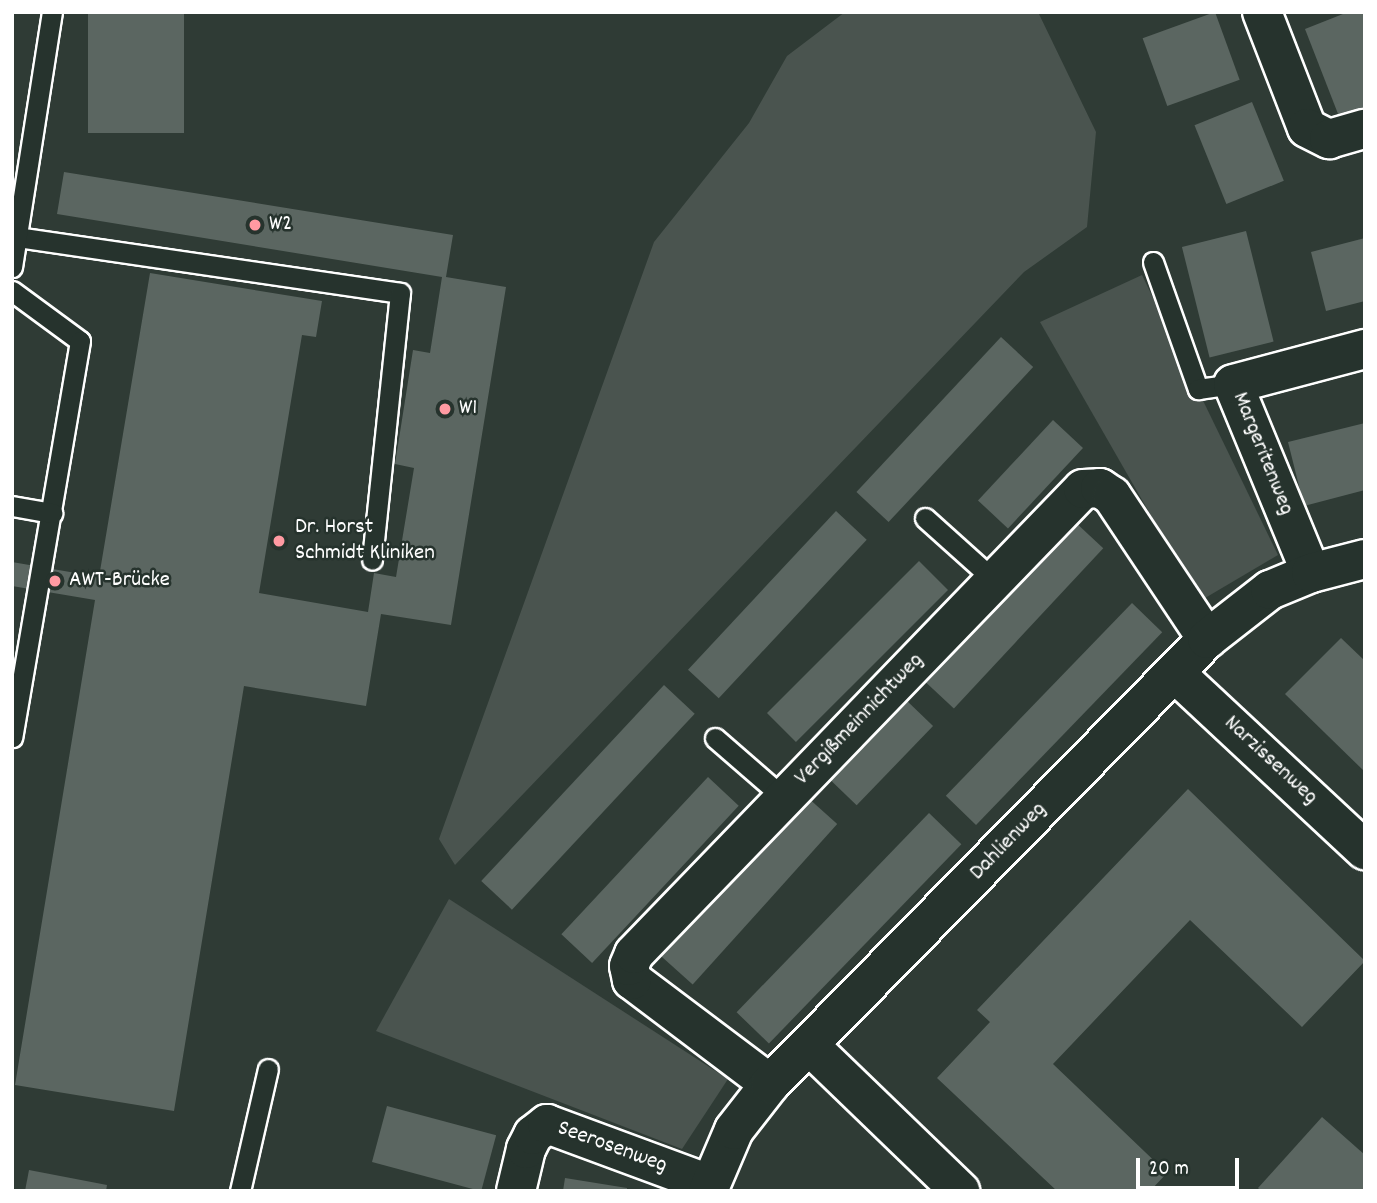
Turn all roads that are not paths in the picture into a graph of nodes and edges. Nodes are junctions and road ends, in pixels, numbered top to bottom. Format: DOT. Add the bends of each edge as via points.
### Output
graph roads {
  1 [pos="51,12"];
  2 [pos="1262,12"];
  3 [pos="1365,129"];
  4 [pos="17,237"];
  5 [pos="1153,262"];
  6 [pos="12,267"];
  7 [pos="12,291"];
  8 [pos="1365,349"];
  9 [pos="1233,384"];
  10 [pos="12,506"];
  11 [pos="52,513"];
  12 [pos="925,519"];
  13 [pos="1365,559"];
  14 [pos="372,560"];
  15 [pos="1311,573"];
  16 [pos="995,580"];
  17 [pos="1207,639"];
  18 [pos="1175,673"];
  19 [pos="12,737"];
  20 [pos="715,738"];
  21 [pos="784,798"];
  22 [pos="1365,850"];
  23 [pos="810,1046"];
  24 [pos="268,1069"];
  25 [pos="770,1084"];
  26 [pos="708,1188"];
  27 [pos="240,1191"];
  28 [pos="516,1191"];
  29 [pos="960,1191"];
  1 -- 4 [label="lane"];
  2 -- 3 [label="street" via="1307,128 1329,139"];
  4 -- 6 [label="lane"];
  4 -- 14 [label="lane" via="400,293"];
  5 -- 9 [label="lane" via="1198,389"];
  7 -- 11 [label="lane" via="80,341"];
  8 -- 9 [label="street, Margeritenweg"];
  9 -- 15 [label="street, Margeritenweg"];
  10 -- 11 [label="lane"];
  11 -- 19 [label="lane"];
  12 -- 16 [label="lane"];
  13 -- 15 [label="street, Dahlienweg"];
  15 -- 17 [label="street, Dahlienweg" via="1252,601"];
  16 -- 17 [label="street, Vergißmeinnichtweg" via="1083,489 1100,488 1112,496"];
  16 -- 21 [label="street, Vergißmeinnichtweg"];
  17 -- 18 [label="street, Dahlienweg"];
  18 -- 22 [label="street, Narzissenweg"];
  18 -- 23 [label="street, Dahlienweg"];
  20 -- 21 [label="lane"];
  21 -- 25 [label="street, Vergißmeinnichtweg" via="634,954 629,966 632,980"];
  23 -- 25 [label="street, Dahlienweg"];
  23 -- 29 [label="street"];
  24 -- 27 [label="lane"];
  25 -- 26 [label="street, Dahlienweg" via="734,1130"];
  26 -- 28 [label="street, Seerosenweg" via="547,1124 533,1135 526,1149"];
}
